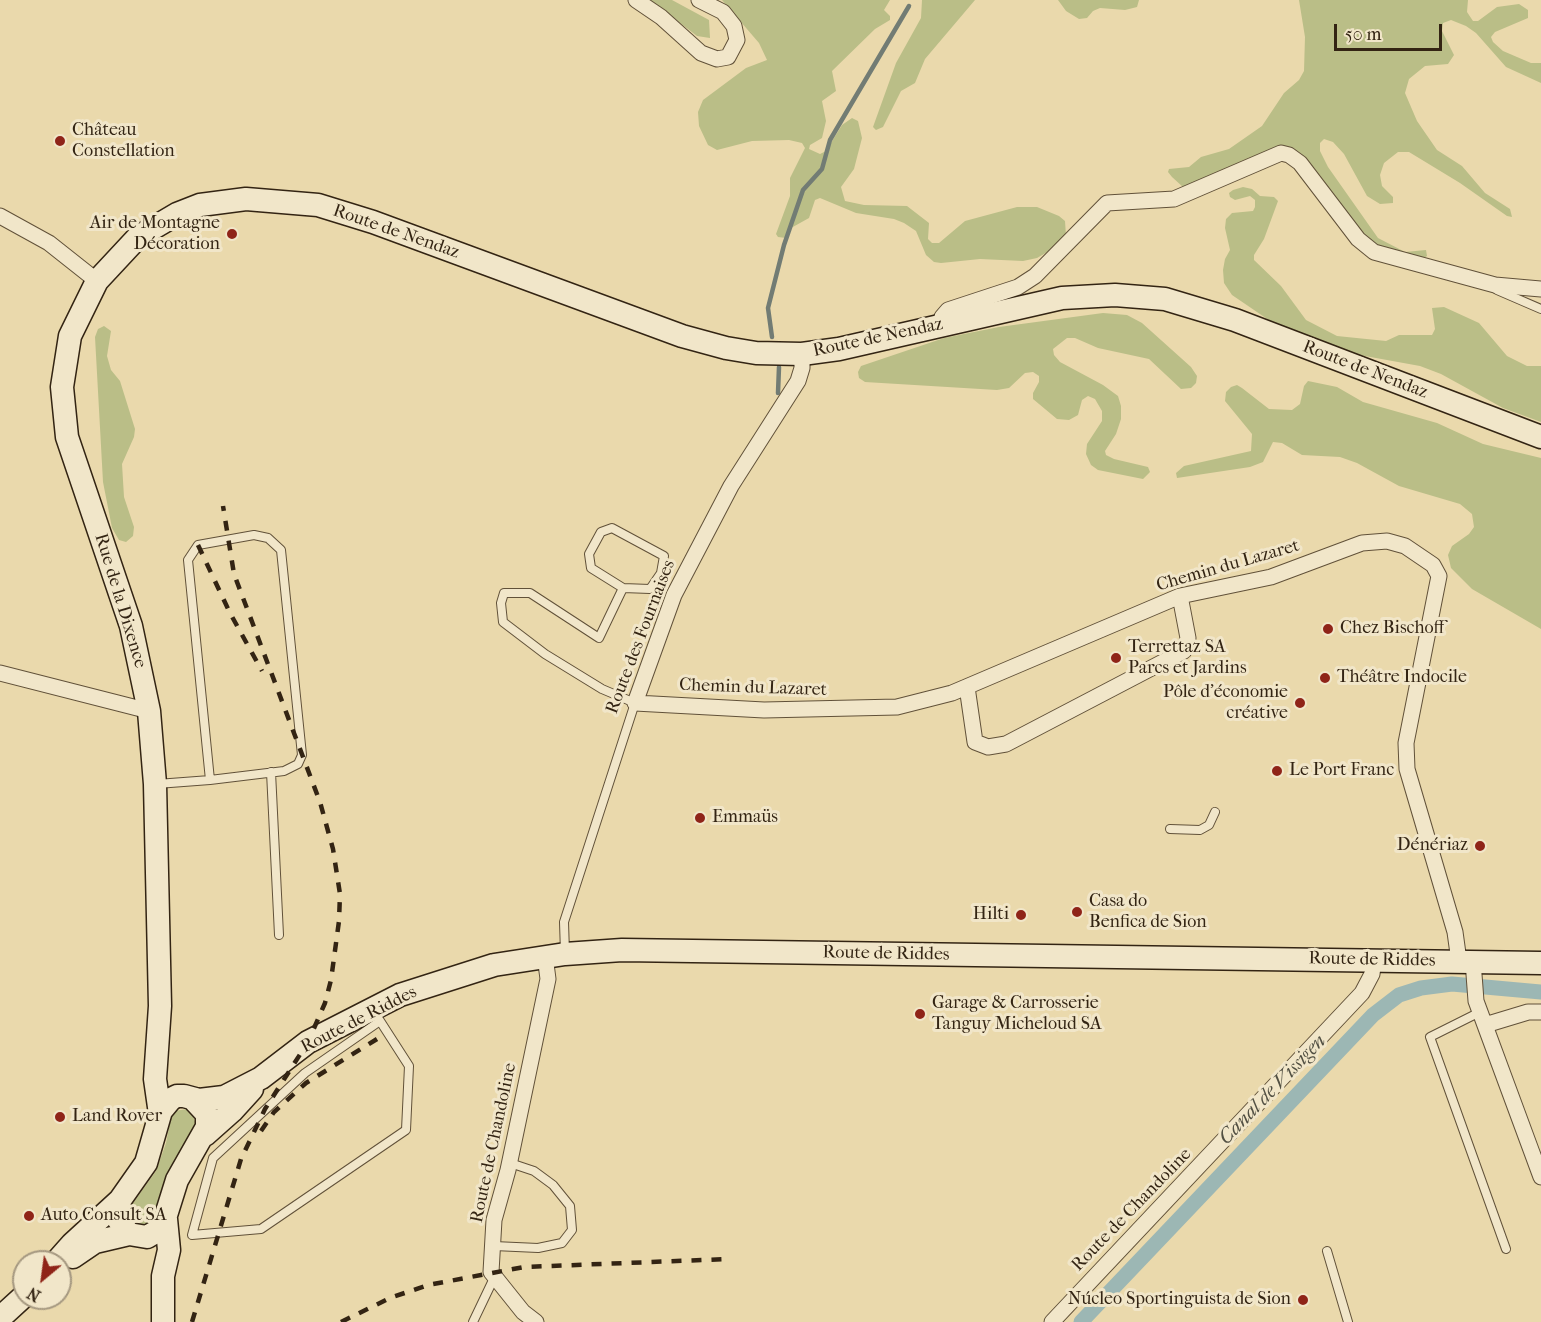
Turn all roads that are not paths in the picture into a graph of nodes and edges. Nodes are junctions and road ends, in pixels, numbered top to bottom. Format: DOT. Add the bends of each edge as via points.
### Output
graph roads {
  1 [pos="636,0"];
  2 [pos="699,0"];
  3 [pos="0,216"];
  4 [pos="97,281"];
  5 [pos="1493,285"];
  6 [pos="1541,289"];
  7 [pos="1541,309"];
  8 [pos="944,323"];
  9 [pos="802,361"];
  10 [pos="1541,437"];
  11 [pos="623,588"];
  12 [pos="1180,596"];
  13 [pos="0,673"];
  14 [pos="967,687"];
  15 [pos="635,703"];
  16 [pos="149,711"];
  17 [pos="271,772"];
  18 [pos="210,780"];
  19 [pos="156,784"];
  20 [pos="1215,812"];
  21 [pos="1170,829"];
  22 [pos="279,935"];
  23 [pos="555,955"];
  24 [pos="1374,960"];
  25 [pos="1541,963"];
  26 [pos="1468,966"];
  27 [pos="1541,1012"];
  28 [pos="1481,1013"];
  29 [pos="376,1015"];
  30 [pos="158,1039"];
  31 [pos="261,1078"];
  32 [pos="190,1098"];
  33 [pos="158,1125"];
  34 [pos="205,1135"];
  35 [pos="510,1163"];
  36 [pos="1541,1177"];
  37 [pos="120,1200"];
  38 [pos="166,1219"];
  39 [pos="135,1236"];
  40 [pos="494,1246"];
  41 [pos="1506,1249"];
  42 [pos="66,1250"];
  43 [pos="1327,1251"];
  44 [pos="72,1258"];
  45 [pos="163,1276"];
  46 [pos="494,1278"];
  47 [pos="12,1307"];
  48 [pos="0,1318"];
  49 [pos="163,1322"];
  50 [pos="473,1322"];
  51 [pos="536,1322"];
  52 [pos="1052,1322"];
  53 [pos="1348,1322"];
  1 -- 2 [label="street" via="701,53 717,59 728,57 737,40 735,26 723,12"];
  3 -- 4 [label="street" via="49,243"];
  4 -- 9 [label="main road, Route de Nendaz" via="138,237 177,214 200,205 246,199 292,201 373,222 706,344"];
  4 -- 16 [label="main road, Rue de la Dixence" via="67,346 63,412 73,456 131,626"];
  5 -- 6 [label="street"];
  5 -- 7 [label="lane" via="1496,290"];
  5 -- 8 [label="street" via="1368,248 1336,213 1300,163 1281,153 1174,200 1107,202 1035,276 1018,287 948,310 942,317"];
  8 -- 9 [label="main road, Route de Nendaz"];
  8 -- 10 [label="main road, Route de Nendaz" via="1062,298 1115,295 1165,299 1235,320"];
  9 -- 15 [label="street, Route des Fournaises" via="798,381 701,538 674,595"];
  11 -- 11 [label="lane" via="591,568 589,554 601,532 612,528 664,556 661,573 650,589"];
  11 -- 15 [label="lane" via="599,638 530,593 504,592 501,603 503,622 564,665"];
  12 -- 14 [label="street, Chemin du Lazaret"];
  12 -- 14 [label="street" via="1188,638 1184,651 1006,744 988,747 975,742"];
  12 -- 26 [label="street, Chemin du Lazaret" via="1271,578 1348,546 1374,541 1405,546 1433,565 1439,576 1406,742 1407,769"];
  13 -- 16 [label="street"];
  14 -- 15 [label="street, Chemin du Lazaret" via="897,707 846,710"];
  15 -- 23 [label="lane, Route des Fournaises"];
  16 -- 19 [label="main road, Rue de la Dixence"];
  17 -- 18 [label="lane"];
  17 -- 18 [label="lane" via="298,764 302,755 281,550 268,538 254,535 198,545 188,560"];
  17 -- 22 [label="lane"];
  18 -- 19 [label="lane"];
  19 -- 30 [label="main road, Rue de la Dixence"];
  20 -- 21 [label="lane" via="1209,825 1200,830"];
  23 -- 24 [label="main road, Route de Riddes" via="622,950"];
  23 -- 29 [label="main road, Route de Riddes" via="494,965 400,995"];
  23 -- 35 [label="street, Route de Chandoline"];
  24 -- 26 [label="main road, Route de Riddes"];
  24 -- 52 [label="street, Route de Chandoline" via="1362,993"];
  25 -- 26 [label="main road, Route de Riddes"];
  26 -- 28 [label="street, Chemin du Lazaret"];
  27 -- 28 [label="street"];
  28 -- 36 [label="street, Chemin du Lazaret"];
  28 -- 41 [label="lane" via="1430,1037"];
  29 -- 29 [label="lane" via="409,1066 406,1130 261,1229 192,1235 213,1158 305,1073"];
  29 -- 31 [label="main road, Route de Riddes" via="308,1042"];
  30 -- 32 [label="main road, Rue de la Dixence" via="175,1082"];
  30 -- 33 [label="main road, Rue de la Dixence"];
  31 -- 32 [label="main road, Route de Riddes" via="224,1097"];
  31 -- 34 [label="main road, Route de Riddes"];
  32 -- 33 [label="main road" via="171,1098"];
  32 -- 34 [label="main road" via="207,1114"];
  33 -- 37 [label="main road" via="146,1163"];
  34 -- 38 [label="main road" via="177,1180"];
  35 -- 40 [label="street, Route de Chandoline" via="494,1220"];
  35 -- 40 [label="lane" via="534,1171 553,1185 570,1206 572,1230 562,1243 554,1245"];
  37 -- 39 [label="main road" via="118,1219"];
  37 -- 42 [label="main road"];
  38 -- 39 [label="main road" via="155,1234"];
  38 -- 45 [label="main road" via="169,1250"];
  39 -- 44 [label="main road" via="94,1242"];
  39 -- 45 [label="main road" via="156,1260"];
  40 -- 46 [label="street, Route de Chandoline"];
  43 -- 53 [label="lane"];
  45 -- 49 [label="main road"];
  46 -- 50 [label="lane"];
  46 -- 51 [label="street"];
  47 -- 48 [label="main road"];
}
